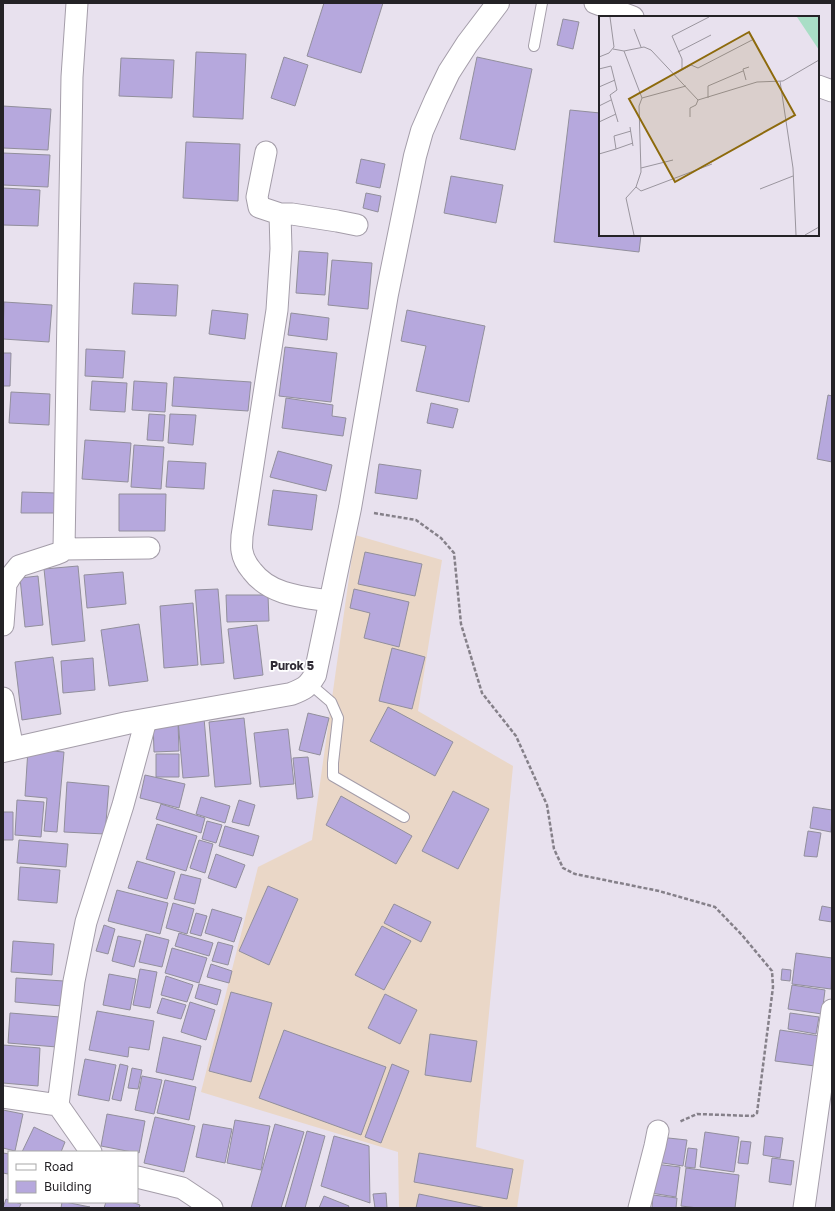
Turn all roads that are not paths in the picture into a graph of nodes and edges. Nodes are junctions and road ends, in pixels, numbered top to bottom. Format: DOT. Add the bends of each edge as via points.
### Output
graph roads {
  1 [pos="76,3"];
  2 [pos="498,3"];
  3 [pos="542,3"];
  4 [pos="595,3"];
  5 [pos="630,16"];
  6 [pos="534,46"];
  7 [pos="819,86"];
  8 [pos="832,91"];
  9 [pos="266,152"];
  10 [pos="280,214"];
  11 [pos="357,226"];
  12 [pos="64,548"];
  13 [pos="149,548"];
  14 [pos="330,601"];
  15 [pos="3,625"];
  16 [pos="310,684"];
  17 [pos="3,698"];
  18 [pos="146,720"];
  19 [pos="8,750"];
  20 [pos="404,817"];
  21 [pos="832,1010"];
  22 [pos="3,1098"];
  23 [pos="58,1105"];
  24 [pos="658,1130"];
  25 [pos="90,1151"];
  26 [pos="138,1178"];
  27 [pos="212,1208"];
  28 [pos="639,1208"];
  29 [pos="804,1208"];
  1 -- 12 [label="street" via="72,85"];
  2 -- 14 [label="street" via="449,72 416,150 387,294 350,508"];
  3 -- 6 [label="lane"];
  4 -- 5 [label="street"];
  7 -- 8 [label="street"];
  9 -- 10 [label="street" via="257,197 259,207"];
  10 -- 11 [label="street"];
  10 -- 14 [label="street" via="281,249 277,310 242,536 242,551 247,565 266,585 292,595"];
  12 -- 13 [label="street"];
  12 -- 15 [label="street" via="56,554 19,566 11,576 6,584"];
  14 -- 16 [label="street" via="315,674"];
  16 -- 18 [label="street" via="291,694"];
  16 -- 20 [label="lane" via="331,702 338,718 333,776"];
  17 -- 19 [label="street"];
  18 -- 19 [label="street"];
  18 -- 23 [label="street" via="123,805 86,922 74,981"];
  21 -- 29 [label="street"];
  22 -- 23 [label="street"];
  23 -- 25 [label="street"];
  24 -- 28 [label="street"];
  26 -- 27 [label="street" via="182,1188"];
}
